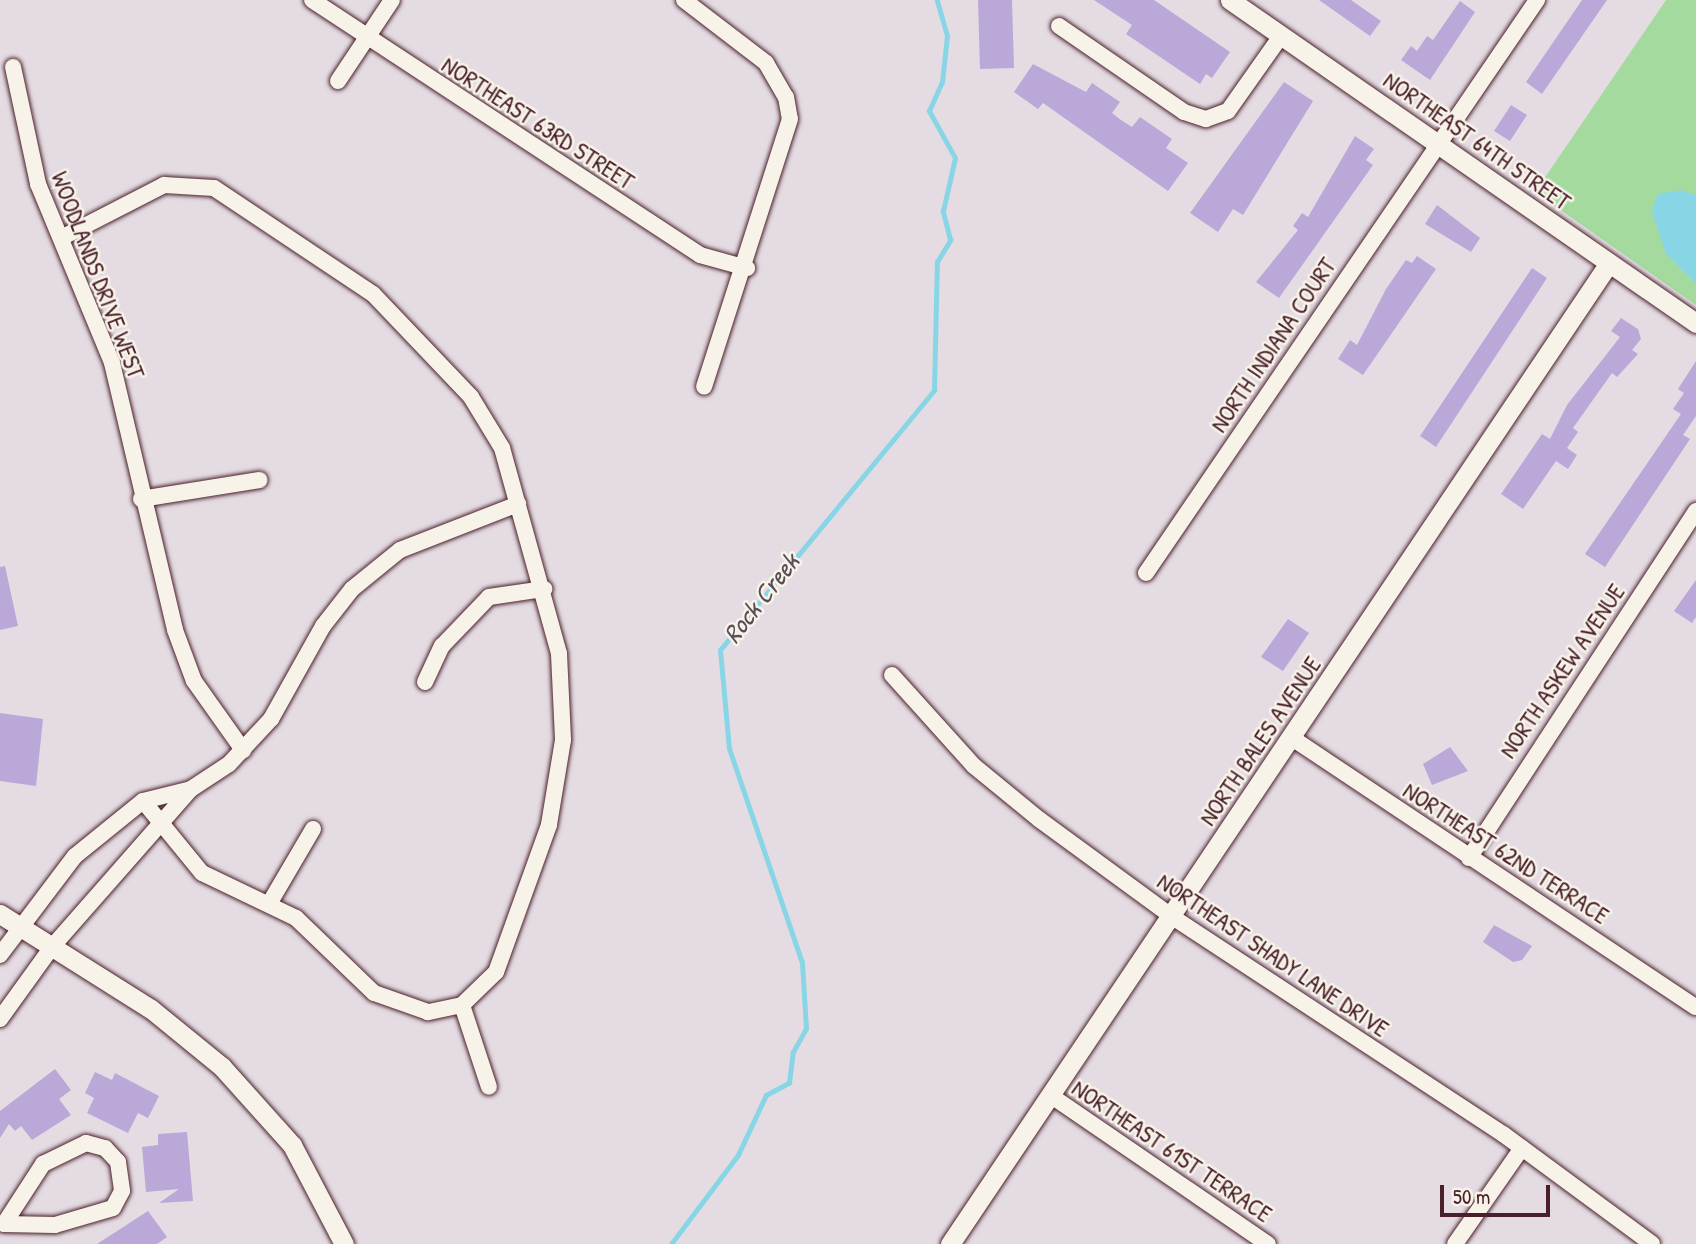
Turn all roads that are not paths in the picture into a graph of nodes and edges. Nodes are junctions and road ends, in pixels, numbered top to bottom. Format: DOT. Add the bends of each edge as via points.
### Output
graph roads {
  1 [pos="312,0"];
  2 [pos="392,0"];
  3 [pos="684,0"];
  4 [pos="1230,0"];
  5 [pos="1537,0"];
  6 [pos="1059,26"];
  7 [pos="1281,36"];
  8 [pos="366,38"];
  9 [pos="13,67"];
  10 [pos="338,80"];
  11 [pos="1437,143"];
  12 [pos="63,237"];
  13 [pos="1609,263"];
  14 [pos="747,268"];
  15 [pos="1696,323"];
  16 [pos="704,387"];
  17 [pos="259,480"];
  18 [pos="141,499"];
  19 [pos="519,504"];
  20 [pos="1696,511"];
  21 [pos="1146,573"];
  22 [pos="544,589"];
  23 [pos="892,675"];
  24 [pos="425,682"];
  25 [pos="1292,738"];
  26 [pos="243,750"];
  27 [pos="191,789"];
  28 [pos="143,802"];
  29 [pos="163,826"];
  30 [pos="313,829"];
  31 [pos="1469,858"];
  32 [pos="270,904"];
  33 [pos="0,914"];
  34 [pos="1171,916"];
  35 [pos="19,926"];
  36 [pos="52,947"];
  37 [pos="0,955"];
  38 [pos="462,1006"];
  39 [pos="1696,1007"];
  40 [pos="0,1019"];
  41 [pos="489,1087"];
  42 [pos="1050,1095"];
  43 [pos="1522,1148"];
  44 [pos="2,1224"];
  45 [pos="344,1244"];
  46 [pos="950,1244"];
  47 [pos="1268,1244"];
  48 [pos="1455,1244"];
  49 [pos="1652,1244"];
  1 -- 8 [label="street, NORTHEAST 63RD STREET"];
  2 -- 8 [label="street"];
  3 -- 14 [label="street" via="766,63 786,97 790,130"];
  4 -- 7 [label="street, NORTHEAST 64TH STREET"];
  5 -- 11 [label="street, NORTH INDIANA COURT"];
  6 -- 7 [label="street" via="1184,112 1206,119 1228,111"];
  7 -- 11 [label="street, NORTHEAST 64TH STREET"];
  8 -- 10 [label="street"];
  8 -- 14 [label="street, NORTHEAST 63RD STREET" via="700,255"];
  9 -- 12 [label="street, WOODLANDS DRIVE WEST" via="26,144"];
  11 -- 13 [label="street, NORTHEAST 64TH STREET"];
  11 -- 21 [label="street, NORTH INDIANA COURT"];
  12 -- 18 [label="street, WOODLANDS DRIVE WEST" via="112,363"];
  12 -- 19 [label="street" via="164,185 214,188 373,294 404,323 471,397 502,448"];
  13 -- 15 [label="street, NORTHEAST 64TH STREET"];
  13 -- 25 [label="street, NORTH BALES AVENUE"];
  14 -- 16 [label="street"];
  17 -- 18 [label="street"];
  18 -- 26 [label="street, WOODLANDS DRIVE WEST" via="194,681"];
  19 -- 22 [label="street"];
  19 -- 26 [label="street" via="400,550 370,572 336,608 281,707"];
  20 -- 31 [label="street, NORTH ASKEW AVENUE"];
  22 -- 24 [label="street" via="489,597 442,646"];
  22 -- 38 [label="street" via="563,696 558,782 516,926 491,980"];
  23 -- 34 [label="street, NORTHEAST SHADY LANE DRIVE" via="1011,798"];
  25 -- 31 [label="street, NORTHEAST 62ND TERRACE"];
  25 -- 34 [label="street, NORTH BALES AVENUE"];
  26 -- 27 [label="street"];
  27 -- 28 [label="street"];
  27 -- 29 [label="street"];
  28 -- 29 [label="street"];
  28 -- 35 [label="street" via="75,856"];
  29 -- 32 [label="street" via="202,873"];
  29 -- 36 [label="street"];
  30 -- 32 [label="street"];
  31 -- 39 [label="street, NORTHEAST 62ND TERRACE"];
  32 -- 38 [label="street" via="296,918 391,1002 428,1012"];
  33 -- 35 [label="street"];
  34 -- 42 [label="street, NORTH BALES AVENUE"];
  34 -- 43 [label="street, NORTHEAST SHADY LANE DRIVE"];
  35 -- 36 [label="street"];
  35 -- 37 [label="street"];
  36 -- 40 [label="street"];
  36 -- 45 [label="street" via="151,1009 247,1092 292,1145"];
  38 -- 41 [label="street"];
  42 -- 46 [label="street, NORTH BALES AVENUE"];
  42 -- 47 [label="street, NORTHEAST 61ST TERRACE"];
  43 -- 48 [label="street"];
  43 -- 49 [label="street, NORTHEAST SHADY LANE DRIVE"];
  44 -- 44 [label="street" via="55,1225 105,1214 122,1191 118,1162 105,1148 86,1143 51,1158"];
}
